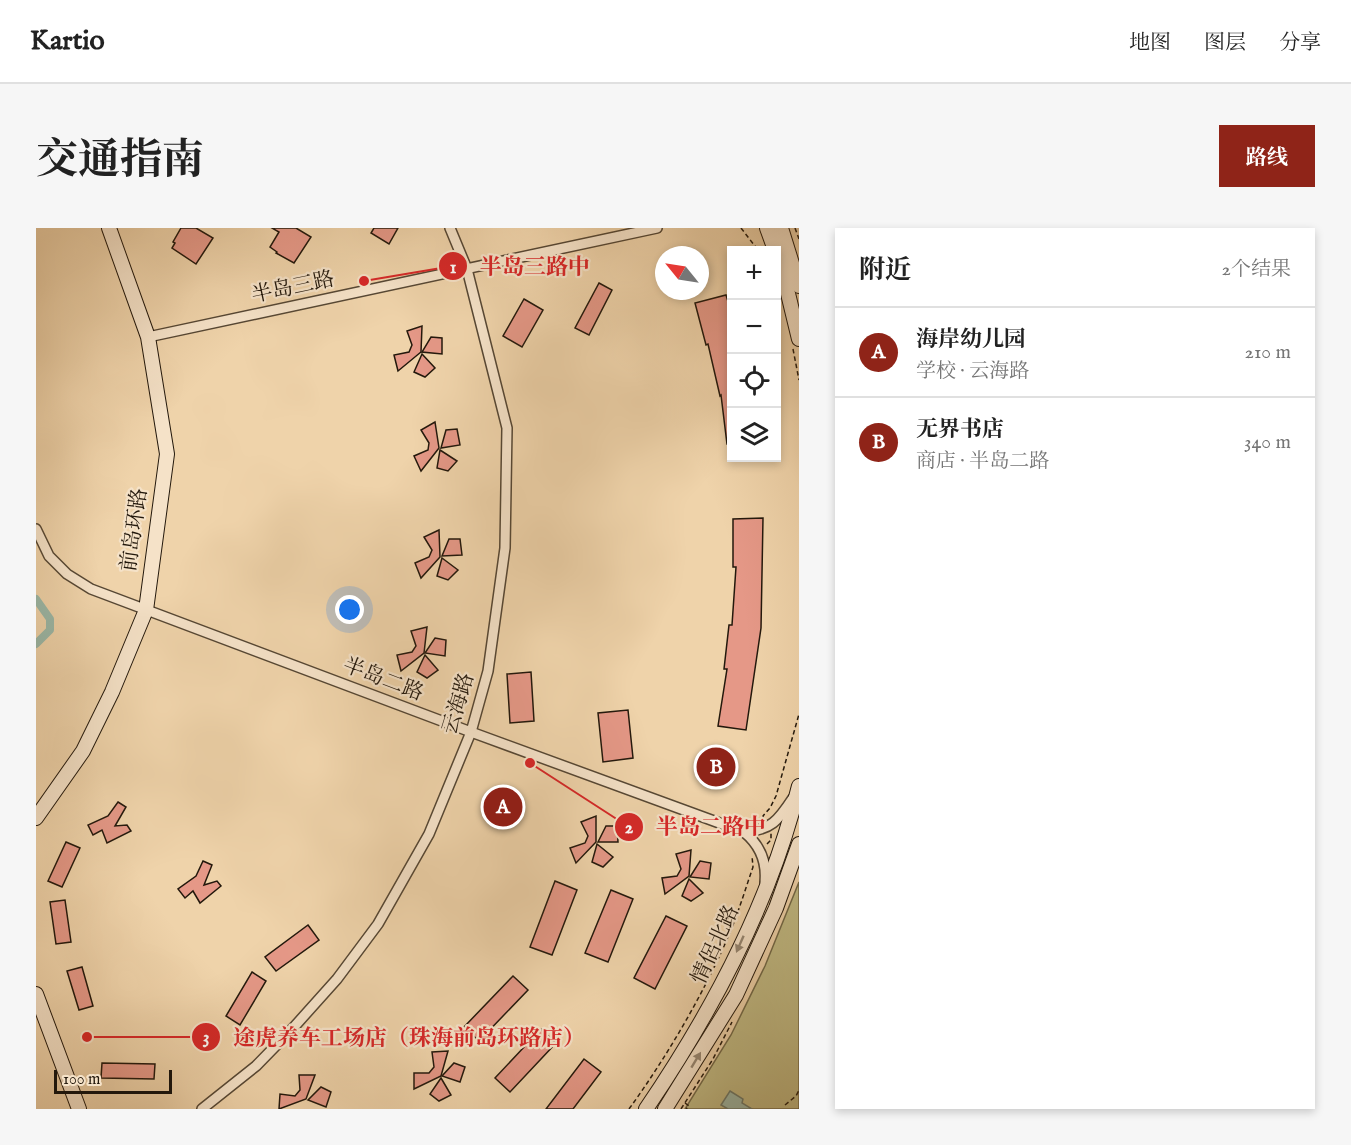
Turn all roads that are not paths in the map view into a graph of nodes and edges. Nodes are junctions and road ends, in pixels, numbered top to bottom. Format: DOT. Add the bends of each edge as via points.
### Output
graph roads {
  1 [pos="109,228"];
  2 [pos="450,228"];
  3 [pos="657,228"];
  4 [pos="767,228"];
  5 [pos="781,228"];
  6 [pos="774,246"];
  7 [pos="781,267"];
  8 [pos="467,269"];
  9 [pos="799,286"];
  10 [pos="148,337"];
  11 [pos="799,339"];
  12 [pos="36,529"];
  13 [pos="146,610"];
  14 [pos="471,732"];
  15 [pos="798,788"];
  16 [pos="36,818"];
  17 [pos="744,832"];
  18 [pos="799,844"];
  19 [pos="764,891"];
  20 [pos="36,994"];
  21 [pos="79,1109"];
  22 [pos="202,1109"];
  23 [pos="646,1109"];
  24 [pos="665,1109"];
  1 -- 10 [label="main road, 前岛环路"];
  2 -- 8 [label="street, 云海路"];
  3 -- 8 [label="street, 半岛三路"];
  4 -- 6 [label="main road"];
  5 -- 9 [label="main road"];
  7 -- 11 [label="main road"];
  8 -- 10 [label="street, 半岛三路"];
  8 -- 14 [label="street, 云海路" via="507,428 505,548 488,671"];
  10 -- 13 [label="main road, 前岛环路" via="167,454"];
  12 -- 13 [label="street, 半岛二路" via="49,556 67,574 91,589"];
  13 -- 14 [label="street, 半岛二路"];
  13 -- 16 [label="main road, 前岛环路" via="83,751"];
  14 -- 17 [label="street, 半岛二路"];
  14 -- 22 [label="street, 云海路" via="429,834 378,924 294,1027 256,1066"];
  15 -- 17 [label="street" via="783,813 768,827"];
  15 -- 19 [label="main road, 情侶北路"];
  17 -- 19 [label="street" via="765,861"];
  24 -- 18 [label="main road, 情侶北路, one-way" via="736,995 776,908"];
  19 -- 23 [label="main road, 情侶北路, one-way" via="722,987"];
  20 -- 21 [label="main road"];
}
